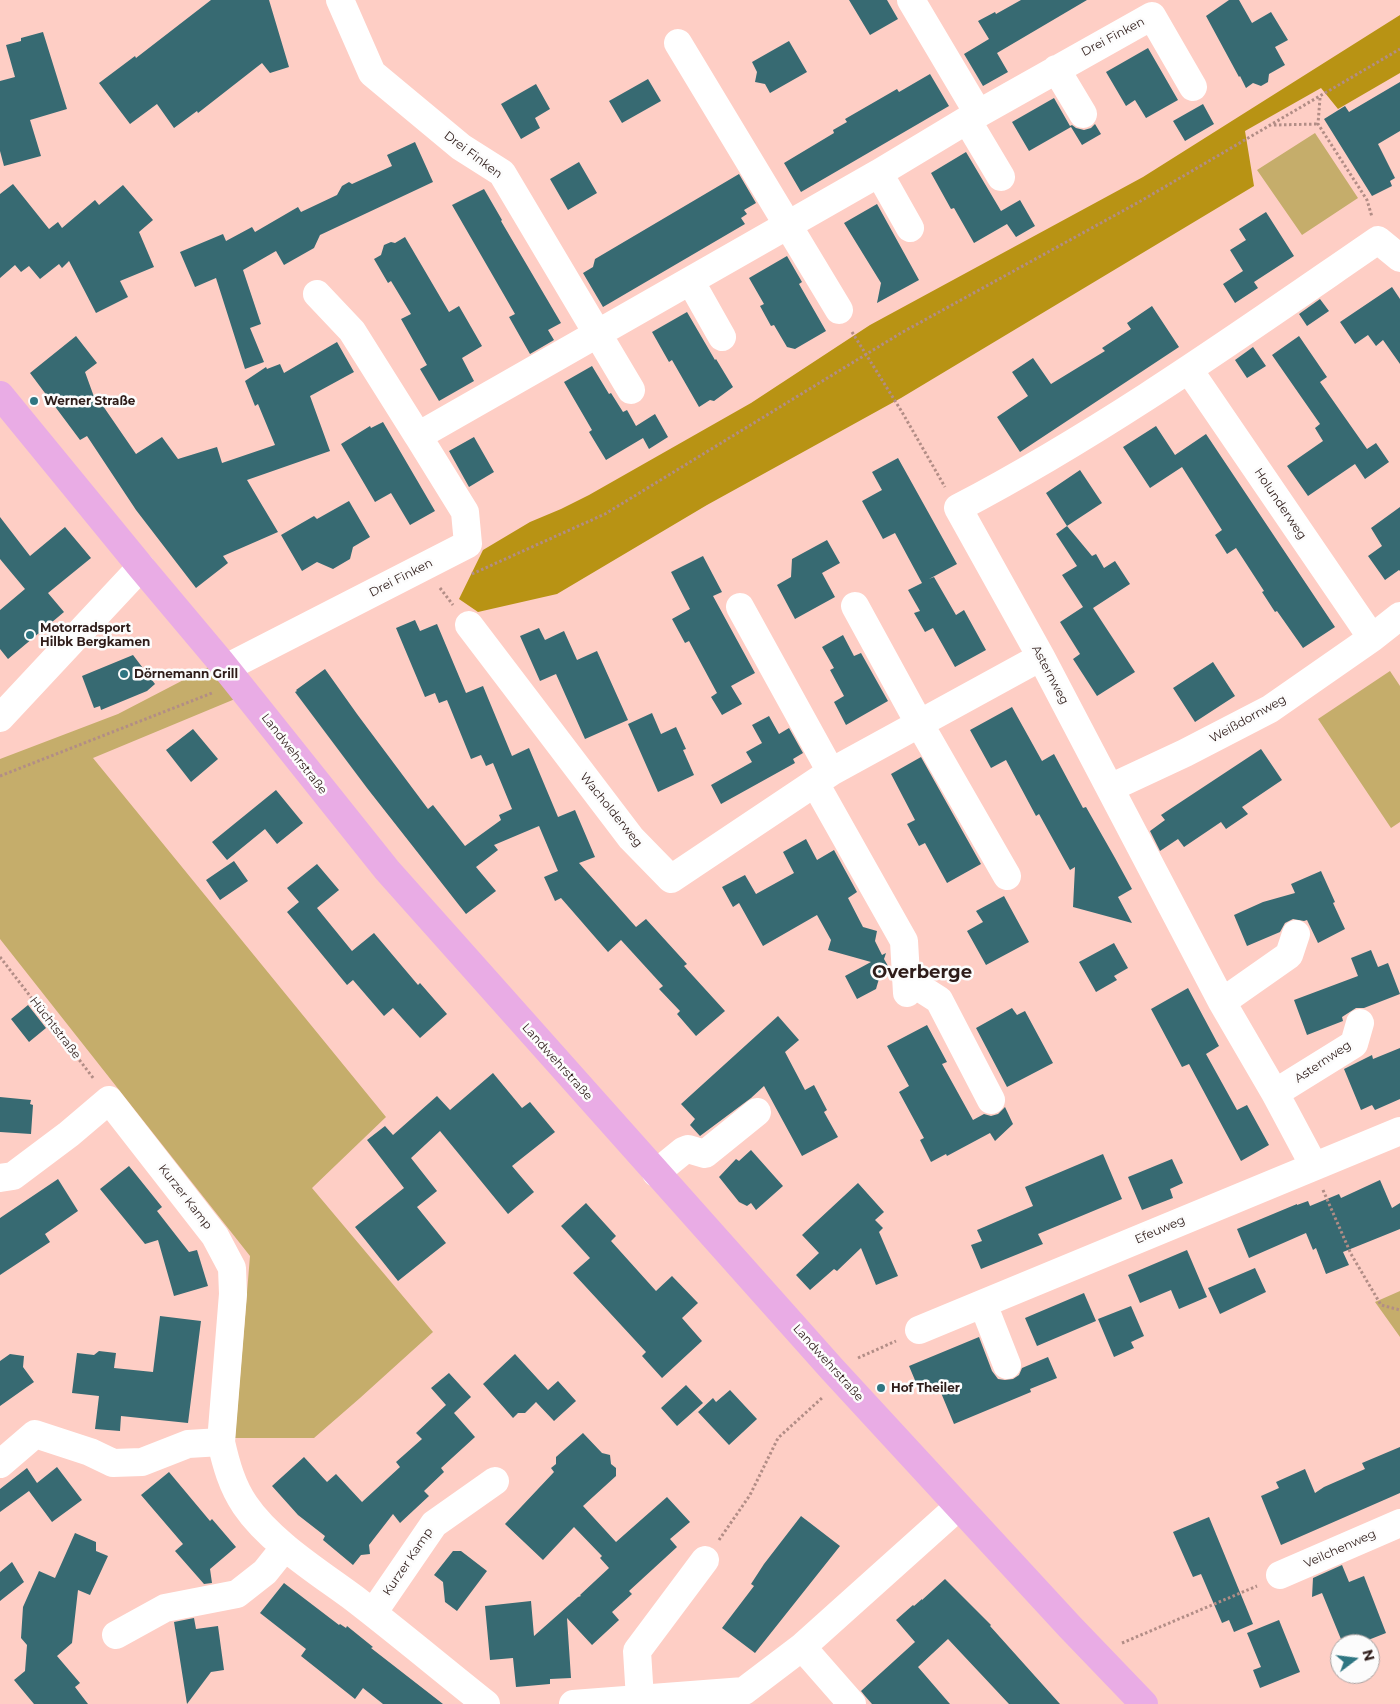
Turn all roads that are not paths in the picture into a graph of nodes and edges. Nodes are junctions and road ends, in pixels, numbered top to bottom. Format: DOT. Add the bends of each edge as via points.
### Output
graph roads {
  1 [pos="340,0"];
  2 [pos="911,0"];
  3 [pos="678,43"];
  4 [pos="1056,69"];
  5 [pos="1193,87"];
  6 [pos="1083,114"];
  7 [pos="972,116"];
  8 [pos="879,173"];
  9 [pos="1001,178"];
  10 [pos="788,225"];
  11 [pos="910,228"];
  12 [pos="1400,258"];
  13 [pos="691,282"];
  14 [pos="317,294"];
  15 [pos="839,310"];
  16 [pos="598,333"];
  17 [pos="722,336"];
  18 [pos="1188,370"];
  19 [pos="631,390"];
  20 [pos="0,395"];
  21 [pos="418,436"];
  22 [pos="141,567"];
  23 [pos="856,606"];
  24 [pos="740,607"];
  25 [pos="1400,616"];
  26 [pos="468,625"];
  27 [pos="1372,638"];
  28 [pos="1041,657"];
  29 [pos="232,675"];
  30 [pos="0,718"];
  31 [pos="919,723"];
  32 [pos="823,777"];
  33 [pos="1110,788"];
  34 [pos="1007,876"];
  35 [pos="1296,934"];
  36 [pos="1222,1002"];
  37 [pos="1360,1023"];
  38 [pos="1275,1093"];
  39 [pos="991,1100"];
  40 [pos="757,1112"];
  41 [pos="1400,1131"];
  42 [pos="1314,1166"];
  43 [pos="656,1173"];
  44 [pos="0,1178"];
  45 [pos="983,1304"];
  46 [pos="919,1330"];
  47 [pos="1007,1365"];
  48 [pos="221,1442"];
  49 [pos="0,1464"];
  50 [pos="495,1481"];
  51 [pos="958,1507"];
  52 [pos="1400,1522"];
  53 [pos="286,1547"];
  54 [pos="705,1560"];
  55 [pos="1280,1575"];
  56 [pos="373,1613"];
  57 [pos="116,1635"];
  58 [pos="802,1647"];
  59 [pos="640,1699"];
  60 [pos="486,1704"];
  61 [pos="573,1704"];
  62 [pos="852,1704"];
  63 [pos="1144,1704"];
  1 -- 16 [label="street, Drei Finken" via="372,73 461,147 502,173"];
  2 -- 7 [label="street"];
  3 -- 10 [label="street"];
  4 -- 5 [label="street, Drei Finken" via="1152,16"];
  4 -- 6 [label="street"];
  4 -- 7 [label="street, Drei Finken"];
  7 -- 8 [label="street, Drei Finken"];
  7 -- 9 [label="street"];
  8 -- 10 [label="street, Drei Finken"];
  8 -- 11 [label="street"];
  10 -- 13 [label="street, Drei Finken"];
  10 -- 15 [label="street"];
  12 -- 18 [label="street" via="1378,240"];
  13 -- 16 [label="street, Drei Finken"];
  13 -- 17 [label="street"];
  14 -- 21 [label="street, Drei Finken" via="352,331"];
  16 -- 19 [label="street"];
  16 -- 21 [label="street, Drei Finken"];
  18 -- 27 [label="street, Holunderweg"];
  18 -- 28 [label="street, Asternweg" via="1013,479 958,508"];
  20 -- 22 [label="main road, Landwehrstraße"];
  21 -- 29 [label="street, Drei Finken" via="465,512 468,544"];
  22 -- 29 [label="main road, Landwehrstraße"];
  22 -- 30 [label="street"];
  23 -- 31 [label="street"];
  24 -- 32 [label="street"];
  25 -- 27 [label="street, Weißdornweg"];
  26 -- 32 [label="street, Wacholderweg" via="630,838 671,879"];
  27 -- 33 [label="street, Weißdornweg" via="1270,709"];
  28 -- 31 [label="street, Wacholderweg"];
  28 -- 33 [label="street, Asternweg"];
  29 -- 43 [label="main road, Landwehrstraße" via="387,870"];
  31 -- 32 [label="street, Wacholderweg"];
  31 -- 34 [label="street"];
  32 -- 39 [label="street" via="904,941 906,986 939,1000"];
  33 -- 36 [label="street, Asternweg"];
  35 -- 36 [label="street" via="1289,955"];
  36 -- 38 [label="street, Asternweg"];
  37 -- 38 [label="street, Asternweg" via="1354,1044"];
  38 -- 42 [label="street, Asternweg"];
  40 -- 43 [label="street" via="705,1154 688,1149"];
  41 -- 42 [label="street, Efeuweg"];
  42 -- 45 [label="street, Efeuweg"];
  43 -- 51 [label="main road, Landwehrstraße"];
  44 -- 48 [label="street, Kurzer Kamp" via="13,1176 109,1100 215,1236 232,1268 233,1294"];
  45 -- 46 [label="street, Efeuweg"];
  45 -- 47 [label="street"];
  48 -- 49 [label="street" via="188,1444 142,1462 113,1463 35,1434"];
  48 -- 53 [label="street, Kurzer Kamp" via="227,1466 246,1506"];
  50 -- 56 [label="street, Kurzer Kamp" via="434,1524"];
  51 -- 58 [label="street"];
  51 -- 63 [label="main road, Landwehrstraße"];
  52 -- 55 [label="street, Veilchenweg"];
  53 -- 56 [label="street, Kurzer Kamp"];
  53 -- 57 [label="street" via="265,1572 237,1594 165,1608"];
  54 -- 59 [label="street" via="637,1651"];
  56 -- 60 [label="street, Kurzer Kamp"];
  58 -- 59 [label="street" via="744,1690"];
  58 -- 62 [label="street"];
  59 -- 61 [label="street"];
}
